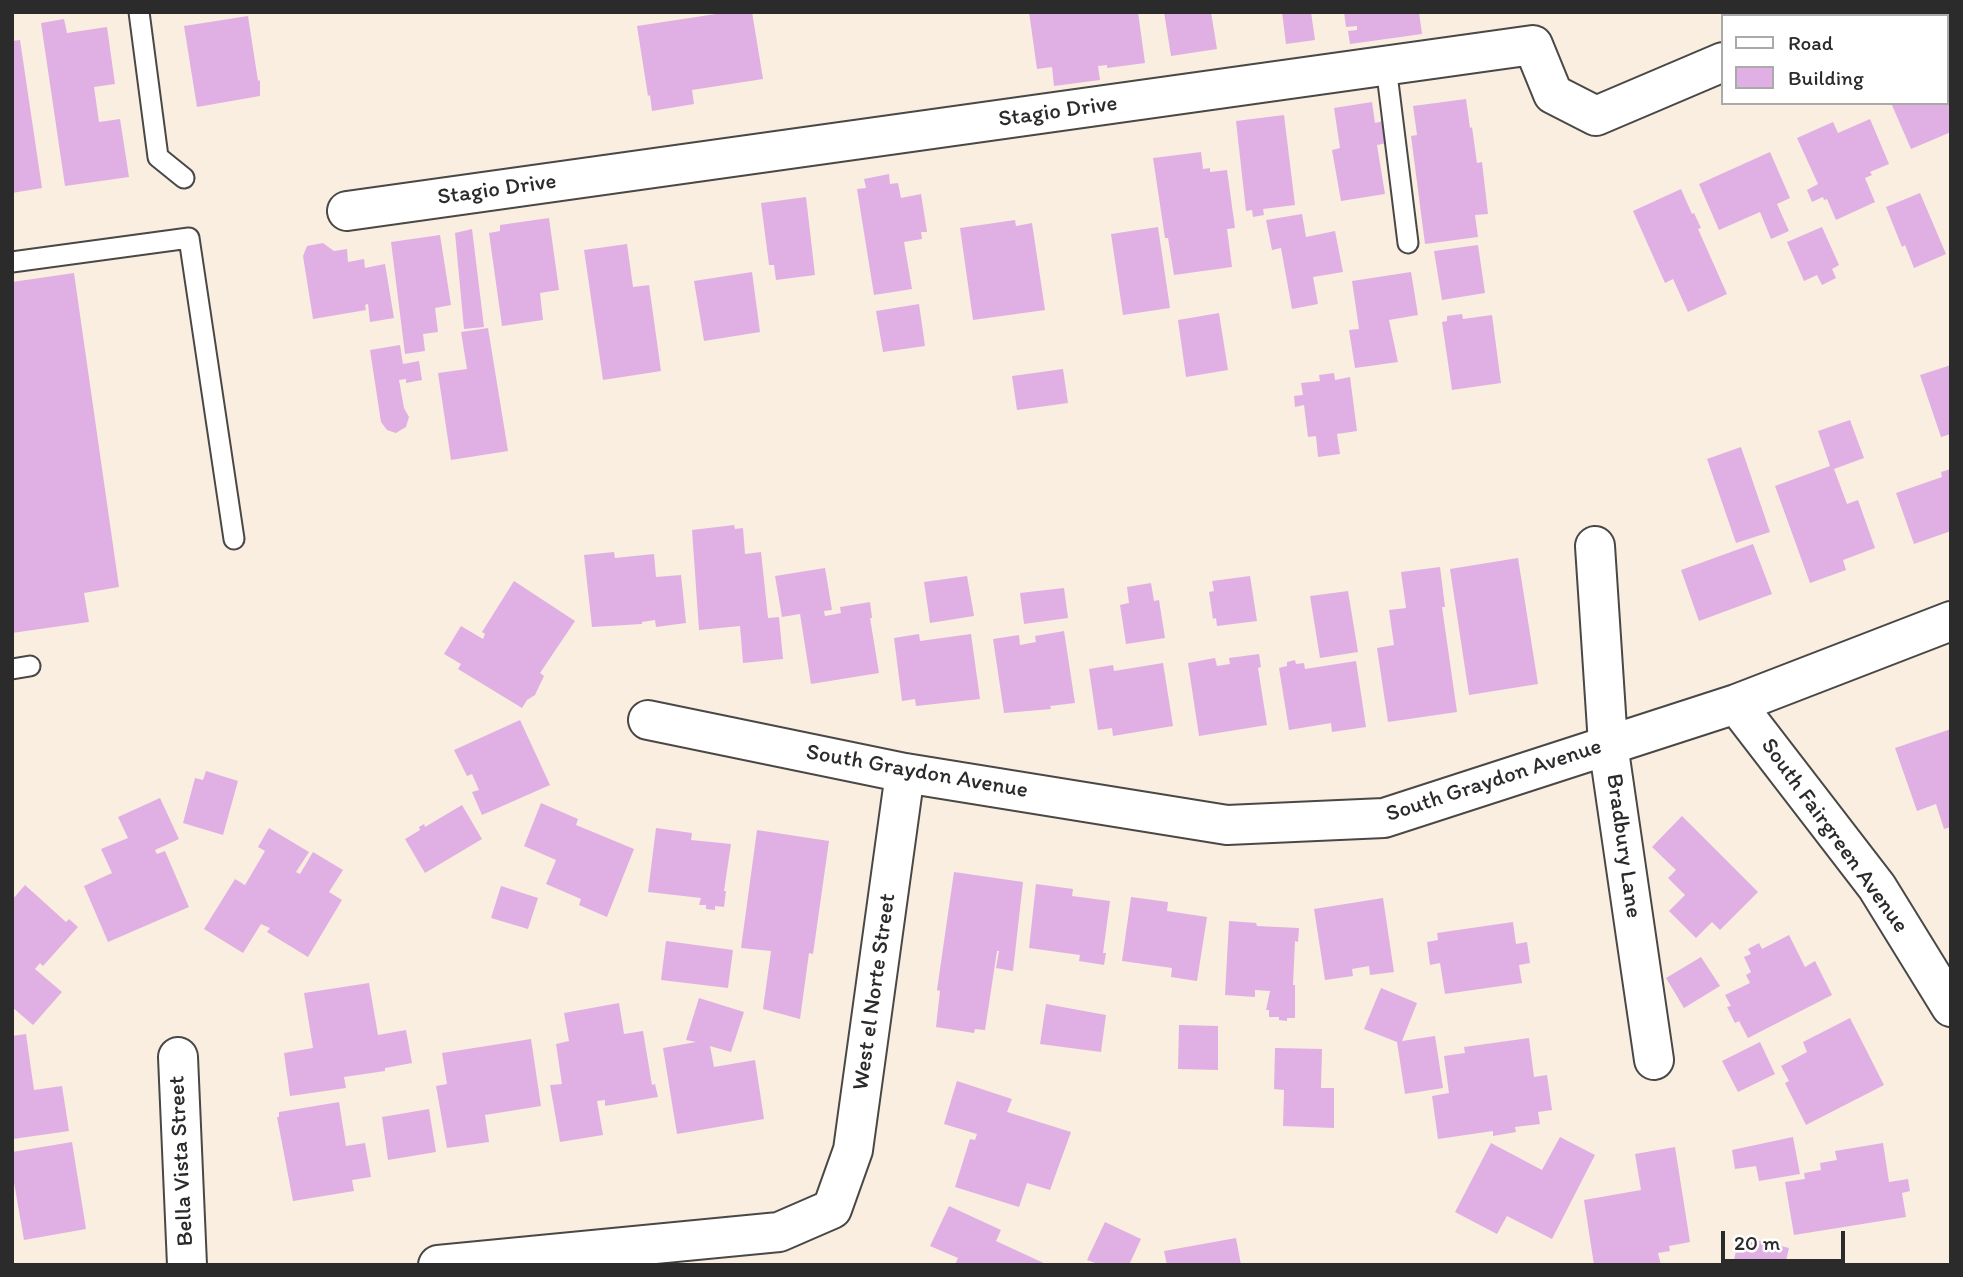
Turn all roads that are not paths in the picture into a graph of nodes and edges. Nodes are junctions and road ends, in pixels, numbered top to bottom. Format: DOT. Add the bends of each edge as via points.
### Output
graph roads {
  1 [pos="139,12"];
  2 [pos="1530,29"];
  3 [pos="1722,62"];
  4 [pos="1386,66"];
  5 [pos="184,178"];
  6 [pos="347,211"];
  7 [pos="1408,243"];
  8 [pos="12,262"];
  9 [pos="234,539"];
  10 [pos="1595,546"];
  11 [pos="1951,621"];
  12 [pos="1736,704"];
  13 [pos="648,720"];
  14 [pos="1608,744"];
  15 [pos="905,773"];
  16 [pos="1951,1007"];
  17 [pos="178,1057"];
  18 [pos="1654,1060"];
  19 [pos="187,1265"];
  20 [pos="438,1265"];
  1 -- 5 [label="lane" via="158,157"];
  2 -- 3 [label="street, Stagio Drive" via="1553,94 1596,116"];
  2 -- 4 [label="street, Stagio Drive"];
  4 -- 6 [label="street, Stagio Drive"];
  4 -- 7 [label="lane"];
  8 -- 9 [label="lane" via="189,238"];
  10 -- 14 [label="street, Bradbury Lane"];
  11 -- 12 [label="street, South Graydon Avenue"];
  12 -- 14 [label="street, South Graydon Avenue"];
  12 -- 16 [label="street, South Fairgreen Avenue" via="1877,887"];
  13 -- 15 [label="street, South Graydon Avenue"];
  14 -- 15 [label="street, South Graydon Avenue" via="1384,818 1240,825"];
  14 -- 18 [label="street, Bradbury Lane"];
  15 -- 20 [label="street, West el Norte Street" via="853,1150 832,1209 779,1232"];
  17 -- 19 [label="street, Bella Vista Street"];
}
